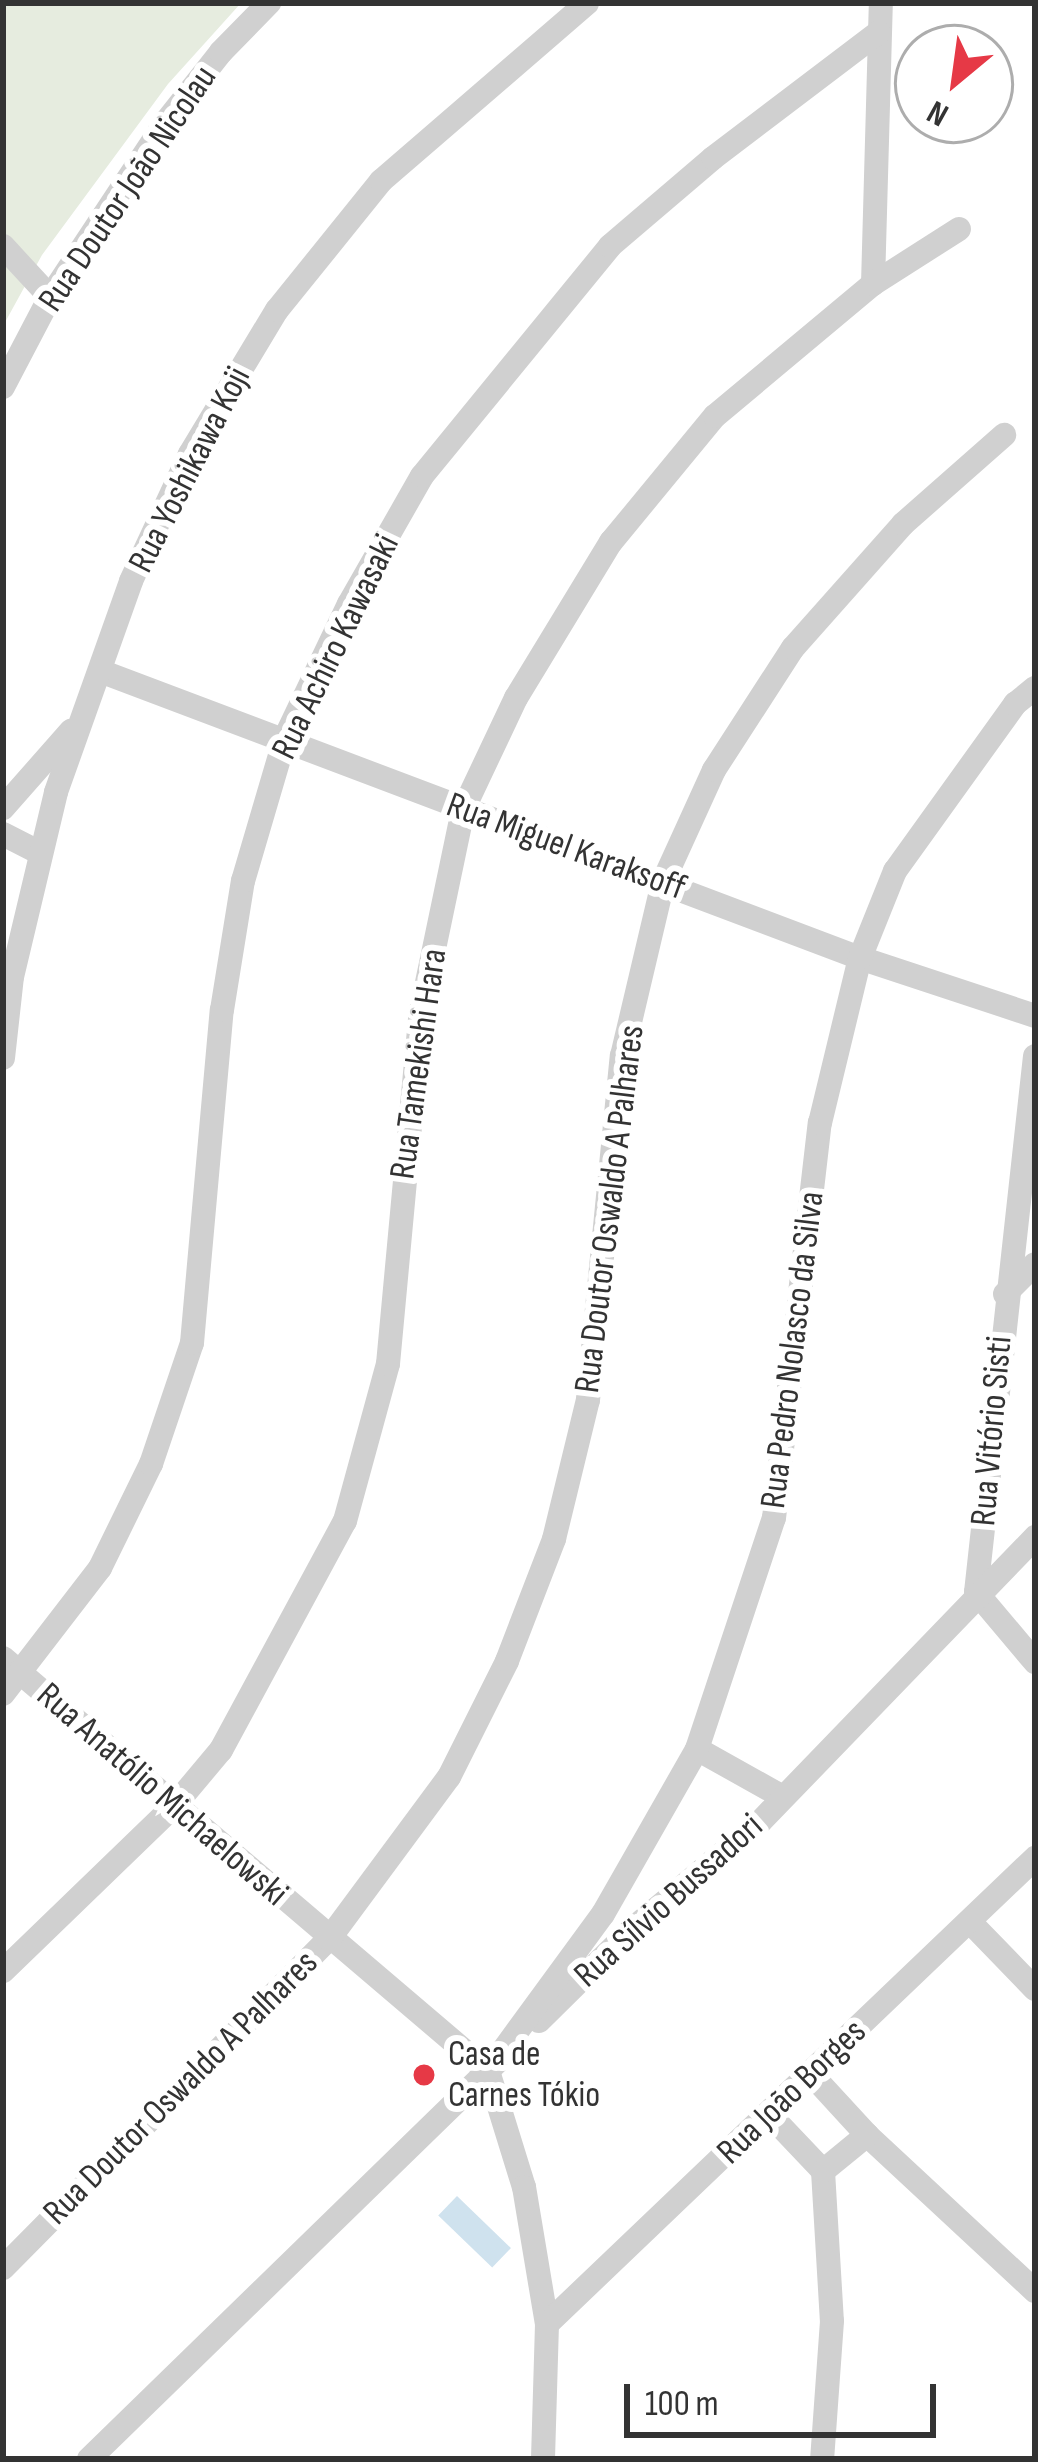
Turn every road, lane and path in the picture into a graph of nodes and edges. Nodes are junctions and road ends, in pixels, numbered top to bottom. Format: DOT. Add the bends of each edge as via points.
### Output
graph roads {
  1 [pos="269,3"];
  2 [pos="587,3"];
  3 [pos="880,3"];
  4 [pos="879,32"];
  5 [pos="959,230"];
  6 [pos="3,246"];
  7 [pos="873,284"];
  8 [pos="50,297"];
  9 [pos="3,387"];
  10 [pos="1004,435"];
  11 [pos="100,671"];
  12 [pos="1035,688"];
  13 [pos="81,720"];
  14 [pos="285,738"];
  15 [pos="3,808"];
  16 [pos="463,810"];
  17 [pos="3,834"];
  18 [pos="38,852"];
  19 [pos="663,882"];
  20 [pos="860,958"];
  21 [pos="1035,1016"];
  22 [pos="1035,1056"];
  23 [pos="3,1058"];
  24 [pos="1035,1264"];
  25 [pos="1005,1294"];
  26 [pos="1035,1537"];
  27 [pos="976,1592"];
  28 [pos="1035,1662"];
  29 [pos="13,1666"];
  30 [pos="3,1694"];
  31 [pos="697,1749"];
  32 [pos="782,1797"];
  33 [pos="174,1806"];
  34 [pos="1035,1858"];
  35 [pos="603,1914"];
  36 [pos="970,1922"];
  37 [pos="628,1932"];
  38 [pos="329,1939"];
  39 [pos="3,1971"];
  40 [pos="1035,1989"];
  41 [pos="488,2071"];
  42 [pos="812,2074"];
  43 [pos="769,2114"];
  44 [pos="867,2135"];
  45 [pos="823,2171"];
  46 [pos="3,2268"];
  47 [pos="1035,2291"];
  48 [pos="547,2324"];
  49 [pos="89,2459"];
  50 [pos="543,2459"];
  51 [pos="823,2459"];
  1 -- 8 [label="street, Rua Doutor João Nicolau" via="165,123"];
  2 -- 11 [label="street, Rua Yoshikawa Koji" via="381,181 277,310 190,454"];
  3 -- 4 [label="street"];
  4 -- 7 [label="street"];
  4 -- 14 [label="street, Rua Achiro Kawasaki" via="610,246 520,350 422,476"];
  5 -- 7 [label="street, Rua Tamekishi Hara"];
  6 -- 8 [label="street"];
  7 -- 16 [label="street, Rua Tamekishi Hara" via="715,416 611,542 516,698"];
  8 -- 9 [label="street, Rua Doutor João Nicolau"];
  10 -- 19 [label="street, Rua Doutor Oswaldo A Palhares" via="903,524 793,648 714,770"];
  11 -- 13 [label="street, Rua Yoshikawa Koji"];
  11 -- 14 [label="street, Rua Miguel Karaksoff"];
  12 -- 20 [label="street, Rua Pedro Nolasco da Silva" via="895,871"];
  13 -- 15 [label="street"];
  13 -- 18 [label="street, Rua Yoshikawa Koji"];
  14 -- 16 [label="street, Rua Miguel Karaksoff"];
  14 -- 29 [label="street, Rua Achiro Kawasaki" via="243,881 222,1010 192,1343 151,1464 100,1568"];
  16 -- 19 [label="street, Rua Miguel Karaksoff"];
  16 -- 33 [label="street, Rua Tamekishi Hara" via="420,1016 388,1364 345,1521 221,1750"];
  17 -- 18 [label="street"];
  18 -- 23 [label="street, Rua Yoshikawa Koji"];
  19 -- 20 [label="street, Rua Miguel Karaksoff"];
  19 -- 38 [label="street, Rua Doutor Oswaldo A Palhares" via="622,1056 599,1332 554,1539 507,1661 448,1777"];
  20 -- 21 [label="street, Rua Miguel Karaksoff"];
  20 -- 31 [label="street, Rua Pedro Nolasco da Silva" via="820,1123 774,1518"];
  22 -- 25 [label="street, Rua Vitório Sisti"];
  24 -- 25 [label="street"];
  25 -- 27 [label="street, Rua Vitório Sisti"];
  26 -- 27 [label="street, Rua Sílvio Bussadori"];
  27 -- 28 [label="street"];
  27 -- 32 [label="street, Rua Sílvio Bussadori"];
  29 -- 30 [label="street, Rua Achiro Kawasaki"];
  29 -- 33 [label="street, Rua Anatólio Michaelowski"];
  31 -- 32 [label="street"];
  31 -- 35 [label="street, Rua Pedro Nolasco da Silva"];
  32 -- 37 [label="street, Rua Sílvio Bussadori"];
  33 -- 38 [label="street, Rua Anatólio Michaelowski"];
  33 -- 39 [label="street, Rua Tamekishi Hara"];
  34 -- 36 [label="street, Rua João Borges"];
  35 -- 37 [label="street"];
  35 -- 41 [label="street, Rua Pedro Nolasco da Silva"];
  36 -- 40 [label="street"];
  36 -- 42 [label="street, Rua João Borges"];
  37 -- 41 [label="street, Rua Sílvio Bussadori"];
  38 -- 41 [label="street, Rua Anatólio Michaelowski"];
  38 -- 46 [label="street, Rua Doutor Oswaldo A Palhares"];
  41 -- 48 [label="street" via="524,2187"];
  41 -- 49 [label="street, Rua Sílvio Bussadori"];
  42 -- 43 [label="street, Rua João Borges"];
  42 -- 44 [label="street"];
  43 -- 45 [label="street"];
  43 -- 48 [label="street, Rua João Borges"];
  44 -- 45 [label="street"];
  44 -- 47 [label="street"];
  45 -- 51 [label="street" via="832,2320"];
  48 -- 50 [label="street"];
}
